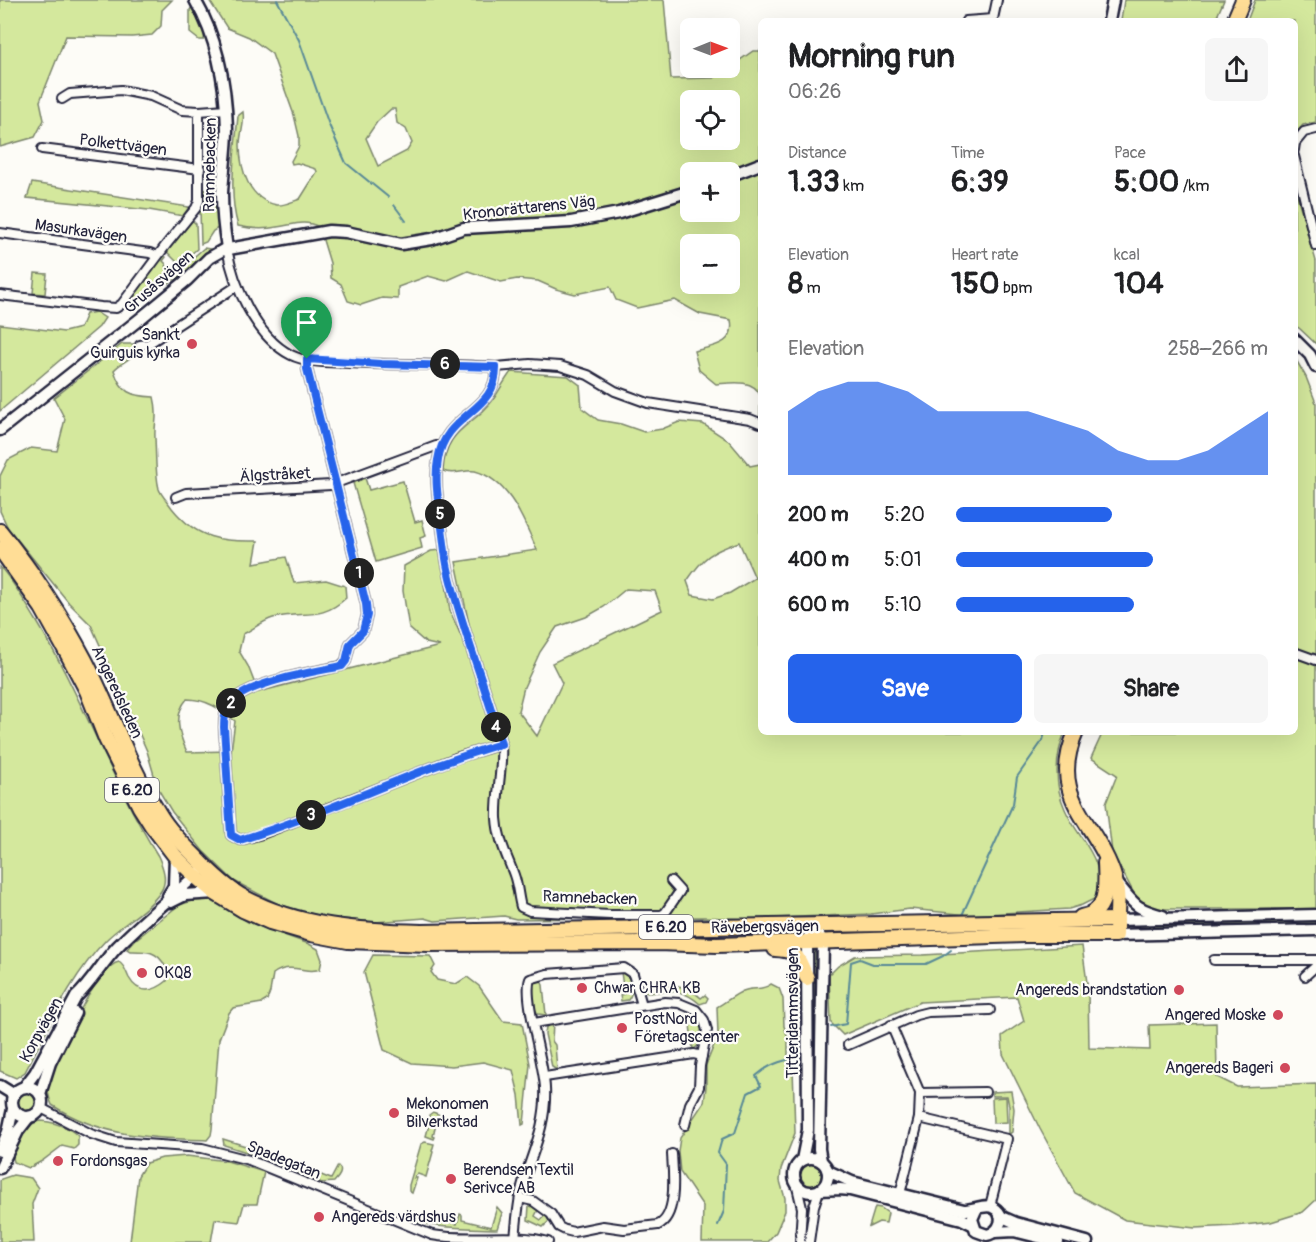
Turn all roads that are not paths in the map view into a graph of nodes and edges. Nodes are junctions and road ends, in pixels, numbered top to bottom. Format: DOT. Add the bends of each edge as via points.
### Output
graph roads {
  1 [pos="195,0"];
  2 [pos="997,0"];
  3 [pos="1113,0"];
  4 [pos="1243,0"];
  5 [pos="993,18"];
  6 [pos="1110,18"];
  7 [pos="1235,18"];
  8 [pos="62,99"];
  9 [pos="226,109"];
  10 [pos="199,111"];
  11 [pos="1316,129"];
  12 [pos="1298,139"];
  13 [pos="42,149"];
  14 [pos="758,165"];
  15 [pos="200,169"];
  16 [pos="740,172"];
  17 [pos="1298,172"];
  18 [pos="680,194"];
  19 [pos="0,234"];
  20 [pos="1316,246"];
  21 [pos="227,248"];
  22 [pos="157,256"];
  23 [pos="237,286"];
  24 [pos="0,295"];
  25 [pos="1298,343"];
  26 [pos="140,345"];
  27 [pos="307,359"];
  28 [pos="496,367"];
  29 [pos="1316,368"];
  30 [pos="758,422"];
  31 [pos="0,430"];
  32 [pos="441,447"];
  33 [pos="337,484"];
  34 [pos="176,496"];
  35 [pos="0,531"];
  36 [pos="0,549"];
  37 [pos="1298,653"];
  38 [pos="1316,660"];
  39 [pos="1075,735"];
  40 [pos="501,744"];
  41 [pos="1104,855"];
  42 [pos="175,856"];
  43 [pos="200,872"];
  44 [pos="671,880"];
  45 [pos="1116,882"];
  46 [pos="215,893"];
  47 [pos="160,907"];
  48 [pos="1316,915"];
  49 [pos="1181,919"];
  50 [pos="1117,920"];
  51 [pos="1052,922"];
  52 [pos="814,925"];
  53 [pos="1316,930"];
  54 [pos="1116,935"];
  55 [pos="807,942"];
  56 [pos="823,942"];
  57 [pos="744,944"];
  58 [pos="1215,960"];
  59 [pos="1316,960"];
  60 [pos="1316,966"];
  61 [pos="1305,976"];
  62 [pos="807,978"];
  63 [pos="85,988"];
  64 [pos="642,1005"];
  65 [pos="990,1010"];
  66 [pos="534,1023"];
  67 [pos="891,1026"];
  68 [pos="848,1045"];
  69 [pos="702,1056"];
  70 [pos="544,1077"];
  71 [pos="0,1086"];
  72 [pos="26,1086"];
  73 [pos="985,1092"];
  74 [pos="920,1093"];
  75 [pos="13,1094"];
  76 [pos="40,1094"];
  77 [pos="13,1108"];
  78 [pos="41,1108"];
  79 [pos="29,1117"];
  80 [pos="919,1118"];
  81 [pos="685,1125"];
  82 [pos="0,1151"];
  83 [pos="672,1154"];
  84 [pos="802,1160"];
  85 [pos="821,1161"];
  86 [pos="0,1168"];
  87 [pos="828,1171"];
  88 [pos="797,1186"];
  89 [pos="820,1190"];
  90 [pos="900,1194"];
  91 [pos="520,1198"];
  92 [pos="990,1206"];
  93 [pos="976,1210"];
  94 [pos="1000,1216"];
  95 [pos="972,1224"];
  96 [pos="988,1236"];
  97 [pos="515,1238"];
  98 [pos="548,1242"];
  99 [pos="800,1242"];
  100 [pos="809,1242"];
  101 [pos="1058,1242"];
  102 [pos="1087,1242"];
  1 -- 9 [label="street, Ramnebacken" via="214,46"];
  2 -- 5 [label="street"];
  3 -- 6 [label="street"];
  4 -- 7 [label="highway"];
  8 -- 10 [label="street" via="70,94 121,90 151,96 182,110"];
  9 -- 10 [label="street"];
  9 -- 21 [label="street, Ramnebacken" via="222,212"];
  10 -- 15 [label="street"];
  11 -- 12 [label="street" via="1304,132"];
  13 -- 15 [label="street, Polkettvägen"];
  14 -- 16 [label="street"];
  15 -- 22 [label="street" via="200,201"];
  17 -- 20 [label="street"];
  18 -- 21 [label="street, Kronorättarens Väg" via="619,213 571,222 464,228 401,244 329,231"];
  19 -- 22 [label="street, Masurkavägen"];
  21 -- 23 [label="street, Ramnebacken"];
  21 -- 31 [label="street, Grusåsvägen" via="209,258 163,300"];
  22 -- 24 [label="street" via="119,307"];
  23 -- 26 [label="street" via="148,344"];
  23 -- 27 [label="street, Ramnebacken" via="256,321 278,346 292,356"];
  25 -- 29 [label="street"];
  27 -- 28 [label="street, Ramnebacken"];
  27 -- 33 [label="street"];
  28 -- 30 [label="street" via="560,366 648,403"];
  28 -- 32 [label="street, Ramnebacken" via="490,393 451,429"];
  32 -- 33 [label="street, Älgstråket"];
  32 -- 40 [label="street, Ramnebacken" via="436,480 447,567"];
  33 -- 34 [label="street, Älgstråket"];
  33 -- 40 [label="street" via="366,604 363,631 350,644 342,666 260,685 229,704 224,727 231,835 240,840 262,834"];
  35 -- 43 [label="highway, Angeredsleden / E 6.20" via="69,631 158,812"];
  36 -- 42 [label="highway, Angeredsleden / E 6.20" via="42,608 87,691 140,807"];
  37 -- 38 [label="street"];
  39 -- 41 [label="highway, E 6.20" via="1066,776 1070,794"];
  40 -- 44 [label="street, Ramnebacken" via="497,821 500,843 523,909 661,915 680,891"];
  41 -- 45 [label="highway, E 6.20"];
  41 -- 51 [label="highway, E 6.20" via="1105,884 1100,908 1087,916"];
  42 -- 43 [label="highway, Angeredsleden / E 6.20"];
  42 -- 47 [label="street, Korpvägen" via="174,886"];
  43 -- 46 [label="highway, Rävebergsvägen / E 6.20"];
  43 -- 47 [label="street, Korpvägen"];
  43 -- 52 [label="highway, Rävebergsvägen / E 6.20" via="244,898 281,913 316,924 369,931"];
  45 -- 49 [label="street, Rävebergsvägen" via="1130,902 1143,910"];
  45 -- 50 [label="highway, E 6.20"];
  46 -- 47 [label="street, Korpvägen" via="185,895"];
  46 -- 57 [label="highway, Rävebergsvägen / E 6.20" via="270,922 348,941 474,945"];
  47 -- 63 [label="street, Korpvägen" via="116,948"];
  48 -- 49 [label="street, Rävebergsvägen"];
  49 -- 50 [label="street, Rävebergsvägen"];
  50 -- 51 [label="highway, Rävebergsvägen / E 6.20"];
  50 -- 54 [label="highway, E 6.20"];
  51 -- 52 [label="highway, Rävebergsvägen / E 6.20"];
  52 -- 55 [label="street, Titteridammsvägen"];
  52 -- 56 [label="street, Titteridammsvägen"];
  53 -- 54 [label="street, Rävebergsvägen"];
  54 -- 56 [label="highway, Rävebergsvägen / E 6.20"];
  55 -- 56 [label="highway, Rävebergsvägen / E 6.20"];
  55 -- 57 [label="highway, Rävebergsvägen / E 6.20"];
  55 -- 62 [label="street, Titteridammsvägen"];
  56 -- 85 [label="street, Titteridammsvägen"];
  57 -- 62 [label="highway" via="793,952"];
  58 -- 59 [label="street"];
  60 -- 61 [label="street"];
  62 -- 84 [label="street, Titteridammsvägen" via="808,1130"];
  63 -- 72 [label="street, Korpvägen" via="76,997"];
  63 -- 76 [label="street, Korpvägen"];
  64 -- 66 [label="street"];
  64 -- 66 [label="street" via="633,974 624,968 536,976 530,979 527,991"];
  64 -- 69 [label="street" via="672,1002 696,1010 706,1030"];
  65 -- 67 [label="street" via="928,1012"];
  66 -- 70 [label="street"];
  67 -- 68 [label="street"];
  67 -- 74 [label="street"];
  69 -- 70 [label="street" via="694,1054"];
  69 -- 81 [label="street" via="699,1087"];
  70 -- 91 [label="street" via="544,1121"];
  71 -- 75 [label="street"];
  72 -- 75 [label="street"];
  72 -- 76 [label="street"];
  73 -- 74 [label="street"];
  74 -- 80 [label="street"];
  75 -- 77 [label="street"];
  76 -- 78 [label="street"];
  77 -- 79 [label="street"];
  77 -- 82 [label="street"];
  78 -- 79 [label="street"];
  78 -- 97 [label="street, Spadegatan" via="91,1134 116,1142 202,1148 236,1155 432,1235 454,1239"];
  79 -- 86 [label="street"];
  80 -- 90 [label="street"];
  80 -- 92 [label="street" via="1007,1139"];
  83 -- 91 [label="street" via="671,1208 658,1225 624,1229 603,1226 573,1232 559,1227 551,1214 533,1201"];
  84 -- 85 [label="street"];
  84 -- 88 [label="street" via="794,1172"];
  85 -- 87 [label="street"];
  87 -- 89 [label="street" via="826,1184"];
  87 -- 90 [label="street" via="852,1182"];
  88 -- 89 [label="street" via="805,1192"];
  88 -- 99 [label="street" via="802,1208"];
  89 -- 95 [label="street" via="850,1190"];
  89 -- 100 [label="street"];
  90 -- 93 [label="street"];
  91 -- 97 [label="street"];
  92 -- 93 [label="street"];
  92 -- 94 [label="street"];
  93 -- 95 [label="street"];
  94 -- 96 [label="street" via="1000,1224"];
  94 -- 102 [label="street"];
  95 -- 96 [label="street" via="976,1231"];
  96 -- 101 [label="street" via="1011,1231"];
  97 -- 98 [label="street, Spadegatan"];
}
